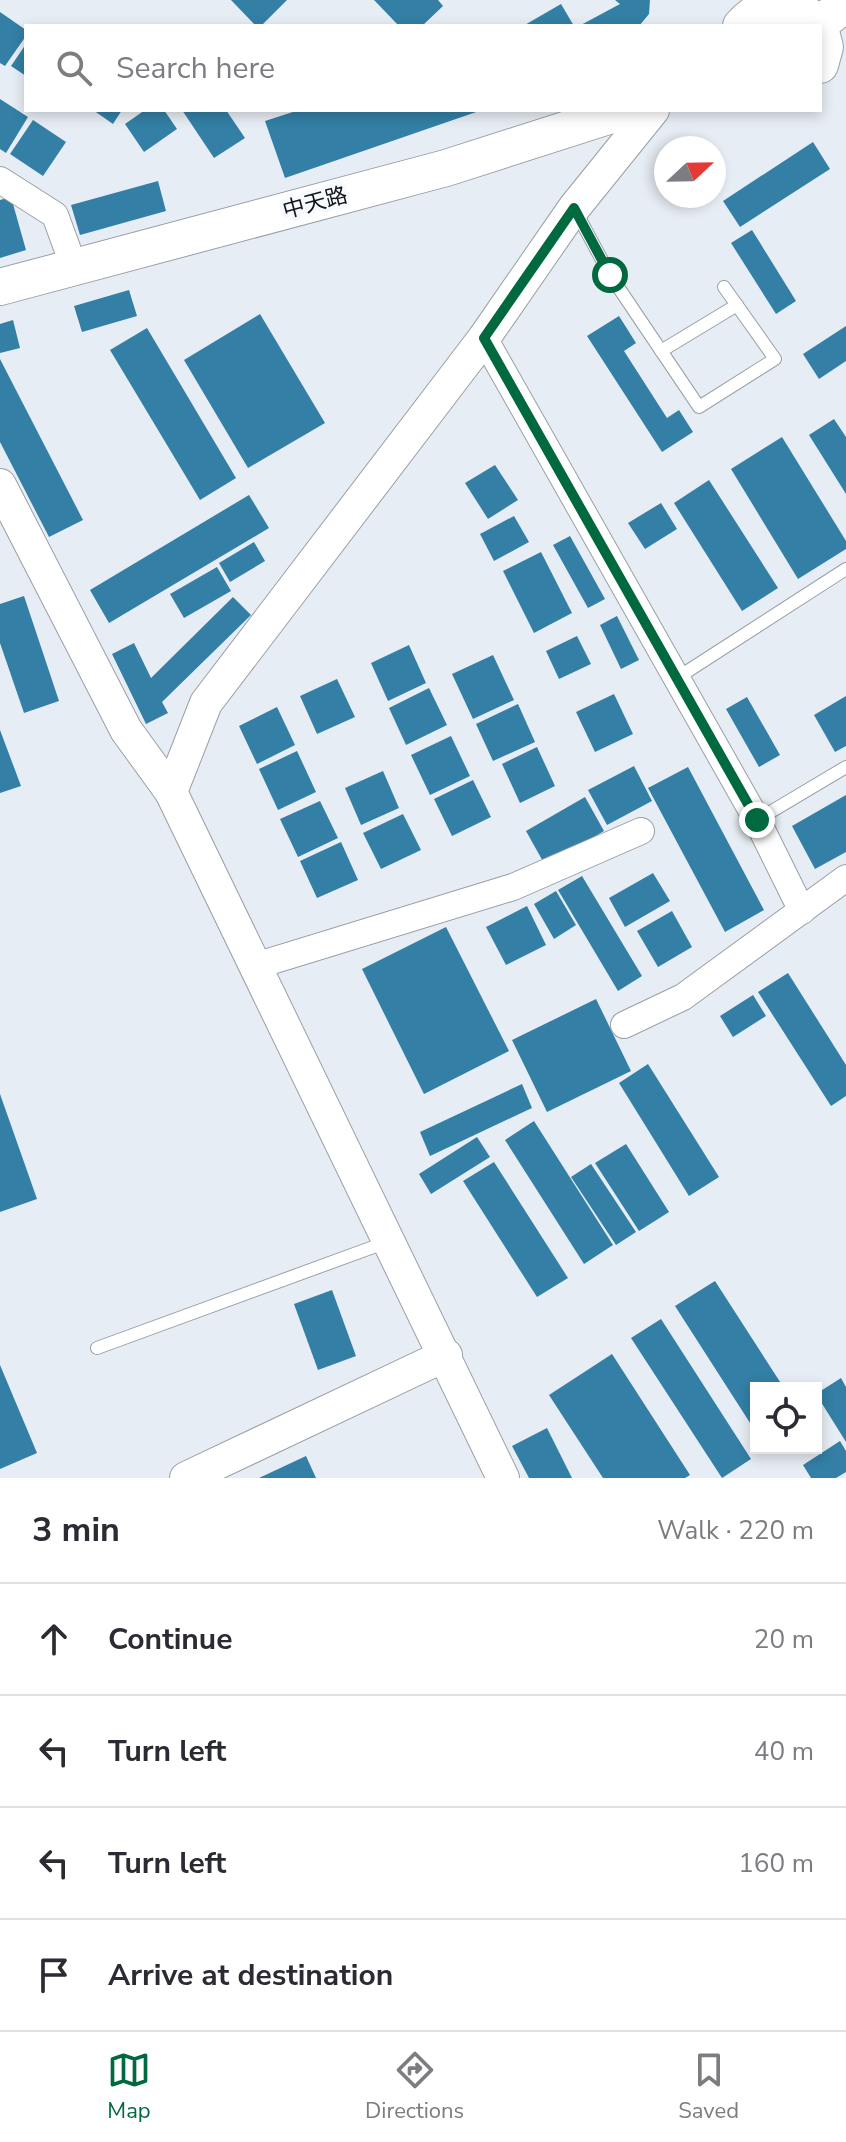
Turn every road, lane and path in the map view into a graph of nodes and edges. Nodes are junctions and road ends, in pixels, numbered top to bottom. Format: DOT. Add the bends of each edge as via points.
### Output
graph roads {
  1 [pos="742,13"];
  2 [pos="826,21"];
  3 [pos="822,58"];
  4 [pos="621,112"];
  5 [pos="651,112"];
  6 [pos="0,180"];
  7 [pos="574,208"];
  8 [pos="74,267"];
  9 [pos="0,287"];
  10 [pos="724,287"];
  11 [pos="737,305"];
  12 [pos="484,338"];
  13 [pos="661,351"];
  14 [pos="0,485"];
  15 [pos="846,569"];
  16 [pos="677,678"];
  17 [pos="846,767"];
  18 [pos="171,792"];
  19 [pos="757,820"];
  20 [pos="641,831"];
  21 [pos="846,878"];
  22 [pos="802,911"];
  23 [pos="255,966"];
  24 [pos="624,1025"];
  25 [pos="388,1241"];
  26 [pos="97,1348"];
  27 [pos="446,1355"];
  28 [pos="186,1478"];
  29 [pos="503,1478"];
  1 -- 2 [label="main road" via="773,2 798,6"];
  2 -- 3 [label="main road"];
  4 -- 8 [label="main road, 中天路" via="446,168"];
  5 -- 7 [label="street"];
  6 -- 8 [label="street" via="55,215"];
  7 -- 12 [label="street"];
  7 -- 13 [label="lane" via="610,275"];
  8 -- 9 [label="main road, 中天路"];
  10 -- 11 [label="lane"];
  11 -- 13 [label="lane"];
  11 -- 13 [label="lane" via="775,359 699,407"];
  12 -- 16 [label="street"];
  12 -- 18 [label="street" via="206,703"];
  14 -- 18 [label="street" via="126,730"];
  15 -- 16 [label="lane"];
  16 -- 19 [label="street"];
  17 -- 19 [label="lane"];
  18 -- 23 [label="street"];
  19 -- 22 [label="street"];
  20 -- 23 [label="street" via="513,887"];
  21 -- 22 [label="street"];
  22 -- 24 [label="street" via="683,997"];
  23 -- 25 [label="street"];
  25 -- 26 [label="lane"];
  25 -- 27 [label="street"];
  27 -- 28 [label="street"];
  27 -- 29 [label="street"];
}
